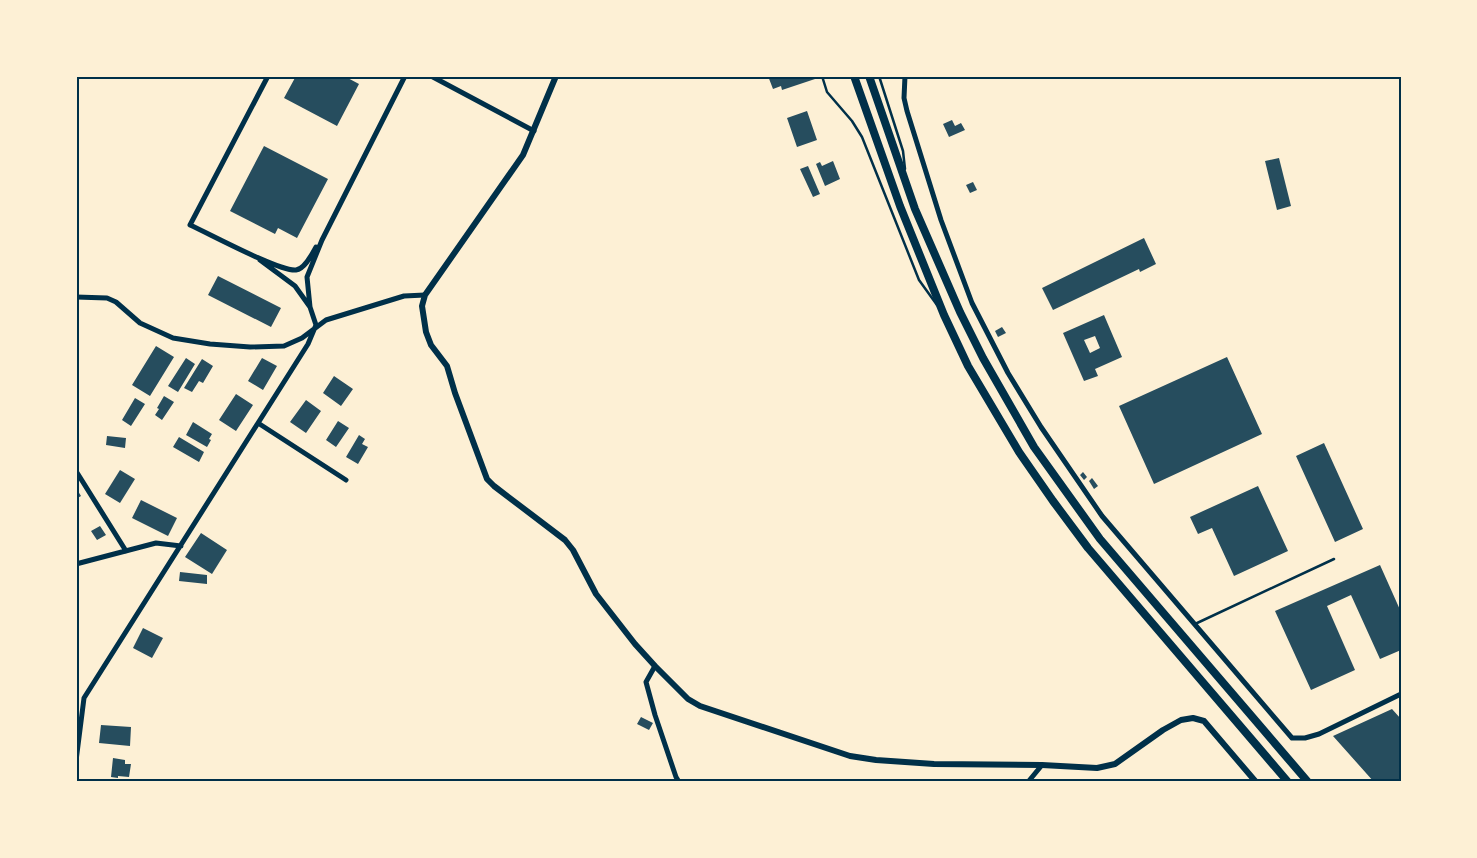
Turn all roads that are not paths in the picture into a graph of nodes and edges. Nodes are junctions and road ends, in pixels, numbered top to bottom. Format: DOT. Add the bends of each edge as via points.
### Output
graph roads {
  1 [pos="268,76"];
  2 [pos="405,76"];
  3 [pos="431,76"];
  4 [pos="556,76"];
  5 [pos="822,76"];
  6 [pos="854,76"];
  7 [pos="869,76"];
  8 [pos="879,76"];
  9 [pos="905,76"];
  10 [pos="534,131"];
  11 [pos="906,183"];
  12 [pos="323,237"];
  13 [pos="256,257"];
  14 [pos="425,296"];
  15 [pos="76,297"];
  16 [pos="310,307"];
  17 [pos="944,315"];
  18 [pos="316,326"];
  19 [pos="258,423"];
  20 [pos="76,471"];
  21 [pos="346,480"];
  22 [pos="181,546"];
  23 [pos="126,551"];
  24 [pos="1334,559"];
  25 [pos="76,564"];
  26 [pos="1194,624"];
  27 [pos="655,666"];
  28 [pos="1401,694"];
  29 [pos="76,761"];
  30 [pos="1042,765"];
  31 [pos="679,782"];
  32 [pos="1028,782"];
  33 [pos="1256,782"];
  34 [pos="1288,782"];
  35 [pos="1308,782"];
  1 -- 13 [label="street" via="190,224"];
  2 -- 12 [label="street"];
  3 -- 10 [label="street"];
  4 -- 10 [label="street"];
  5 -- 17 [label="lane" via="828,92 862,136 919,280"];
  6 -- 17 [label="main road" via="900,206"];
  7 -- 11 [label="main road"];
  8 -- 11 [label="lane" via="903,150"];
  9 -- 26 [label="street" via="907,111 941,220 972,303 1004,364 1041,427 1102,516"];
  10 -- 14 [label="street" via="523,155"];
  11 -- 35 [label="main road" via="964,320 1034,447 1100,539"];
  12 -- 13 [label="street" via="302,268 296,270"];
  12 -- 16 [label="street" via="307,277"];
  13 -- 16 [label="street" via="295,286"];
  14 -- 18 [label="street" via="404,296"];
  14 -- 27 [label="street" via="422,306 426,332 431,346 447,366 487,479 565,540 596,594"];
  15 -- 18 [label="street" via="107,298 140,323 173,338 210,344 284,346 302,338"];
  16 -- 18 [label="street"];
  17 -- 34 [label="main road" via="990,404 1052,501 1088,548"];
  18 -- 19 [label="street"];
  19 -- 21 [label="street"];
  19 -- 22 [label="street"];
  20 -- 23 [label="street"];
  22 -- 23 [label="street" via="156,543"];
  22 -- 29 [label="street" via="84,698"];
  23 -- 25 [label="street"];
  24 -- 26 [label="lane"];
  26 -- 28 [label="street" via="1292,738 1319,734"];
  27 -- 30 [label="street" via="688,699 700,706 850,756 934,764"];
  27 -- 31 [label="street" via="646,682"];
  30 -- 32 [label="street"];
  30 -- 33 [label="street" via="1097,768 1116,764 1163,730 1192,718 1204,720"];
}
